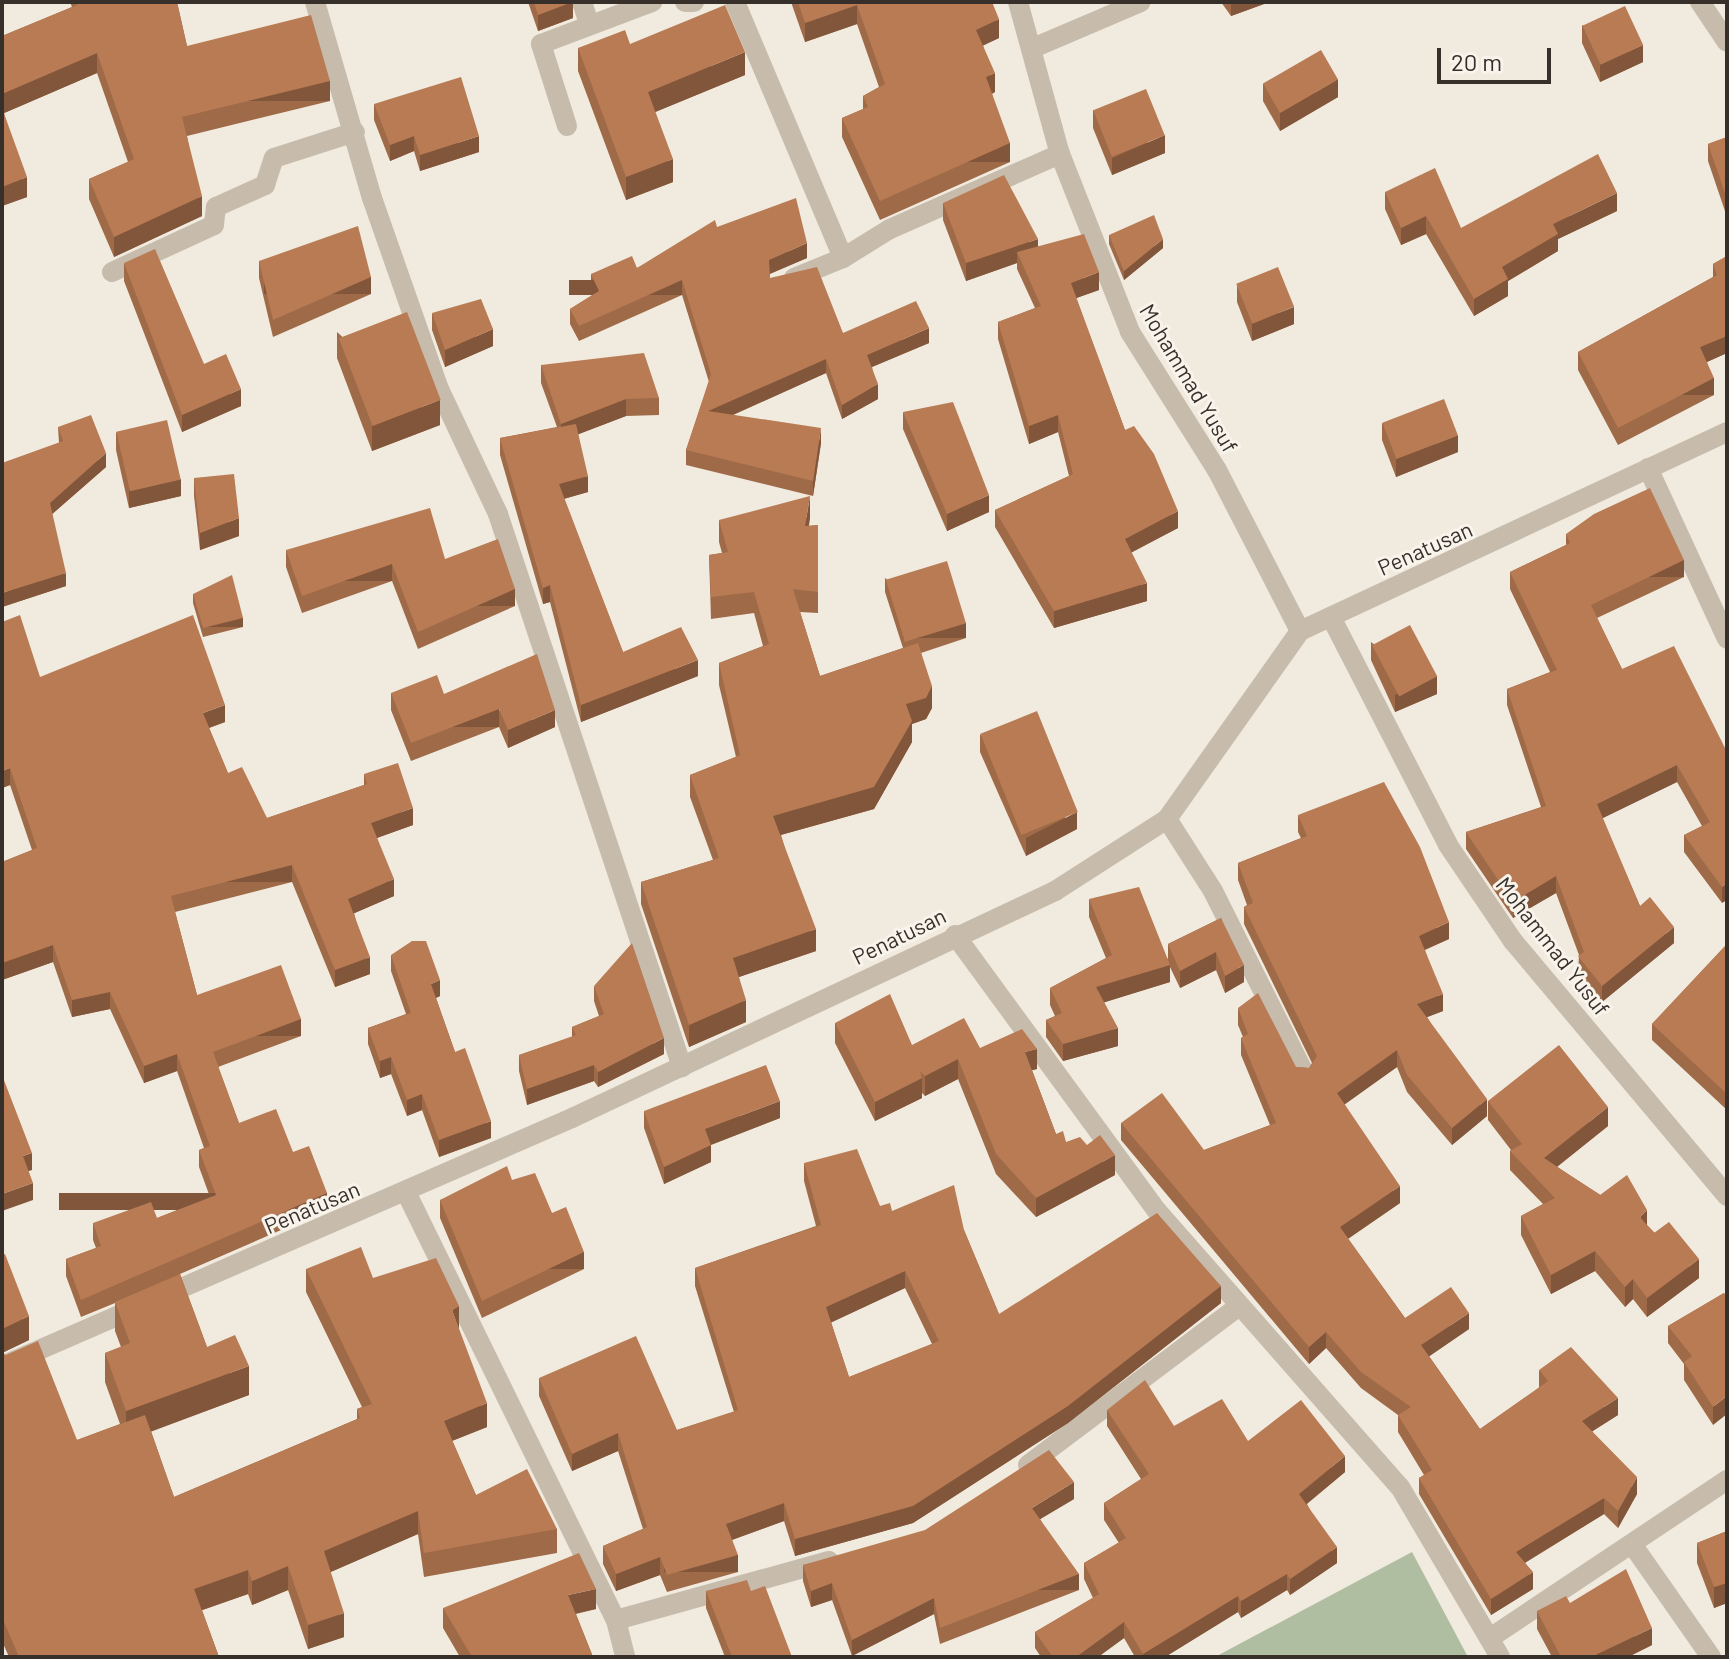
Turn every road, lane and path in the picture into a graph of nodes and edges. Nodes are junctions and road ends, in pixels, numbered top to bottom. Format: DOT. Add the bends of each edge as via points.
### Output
graph roads {
  1 [pos="315,2"];
  2 [pos="582,2"];
  3 [pos="652,2"];
  4 [pos="685,2"];
  5 [pos="694,2"];
  6 [pos="735,2"];
  7 [pos="1018,2"];
  8 [pos="1141,2"];
  9 [pos="1700,2"];
  10 [pos="589,23"];
  11 [pos="1727,42"];
  12 [pos="1033,48"];
  13 [pos="567,126"];
  14 [pos="355,132"];
  15 [pos="1060,154"];
  16 [pos="843,258"];
  17 [pos="112,272"];
  18 [pos="779,283"];
  19 [pos="1727,432"];
  20 [pos="1648,468"];
  21 [pos="1331,617"];
  22 [pos="1300,631"];
  23 [pos="1727,639"];
  24 [pos="1167,819"];
  25 [pos="955,935"];
  26 [pos="682,1067"];
  27 [pos="1304,1073"];
  28 [pos="1726,1191"];
  29 [pos="406,1192"];
  30 [pos="1236,1308"];
  31 [pos="2,1366"];
  32 [pos="1014,1475"];
  33 [pos="1727,1480"];
  34 [pos="1634,1547"];
  35 [pos="853,1555"];
  36 [pos="616,1620"];
  37 [pos="1490,1638"];
  38 [pos="625,1657"];
  39 [pos="1500,1657"];
  40 [pos="1711,1657"];
  1 -- 14 [label="street"];
  2 -- 10 [label="street"];
  3 -- 10 [label="street"];
  4 -- 5 [label="street"];
  6 -- 16 [label="street"];
  7 -- 12 [label="street, Mohammad Yusuf"];
  8 -- 12 [label="street"];
  9 -- 11 [label="street"];
  10 -- 13 [label="street" via="541,44"];
  12 -- 15 [label="street, Mohammad Yusuf"];
  14 -- 17 [label="street" via="274,158 265,185 216,207 210,228"];
  14 -- 26 [label="street" via="439,389 498,514"];
  15 -- 16 [label="street" via="890,229"];
  15 -- 22 [label="street, Mohammad Yusuf" via="1130,332 1217,470"];
  16 -- 18 [label="street"];
  19 -- 20 [label="street, Penatusan"];
  20 -- 21 [label="street, Penatusan"];
  20 -- 23 [label="street"];
  21 -- 22 [label="street, Penatusan"];
  21 -- 28 [label="street, Mohammad Yusuf" via="1448,845 1513,941"];
  22 -- 24 [label="street, Penatusan"];
  24 -- 25 [label="street, Penatusan" via="1055,891"];
  24 -- 27 [label="street" via="1213,891"];
  25 -- 26 [label="street, Penatusan"];
  25 -- 30 [label="street"];
  26 -- 29 [label="street, Penatusan"];
  29 -- 31 [label="street, Penatusan"];
  29 -- 36 [label="street"];
  30 -- 32 [label="street"];
  30 -- 37 [label="street" via="1400,1487"];
  33 -- 34 [label="street"];
  34 -- 37 [label="street"];
  34 -- 40 [label="street"];
  35 -- 36 [label="street"];
  36 -- 38 [label="street"];
  37 -- 39 [label="street"];
}
